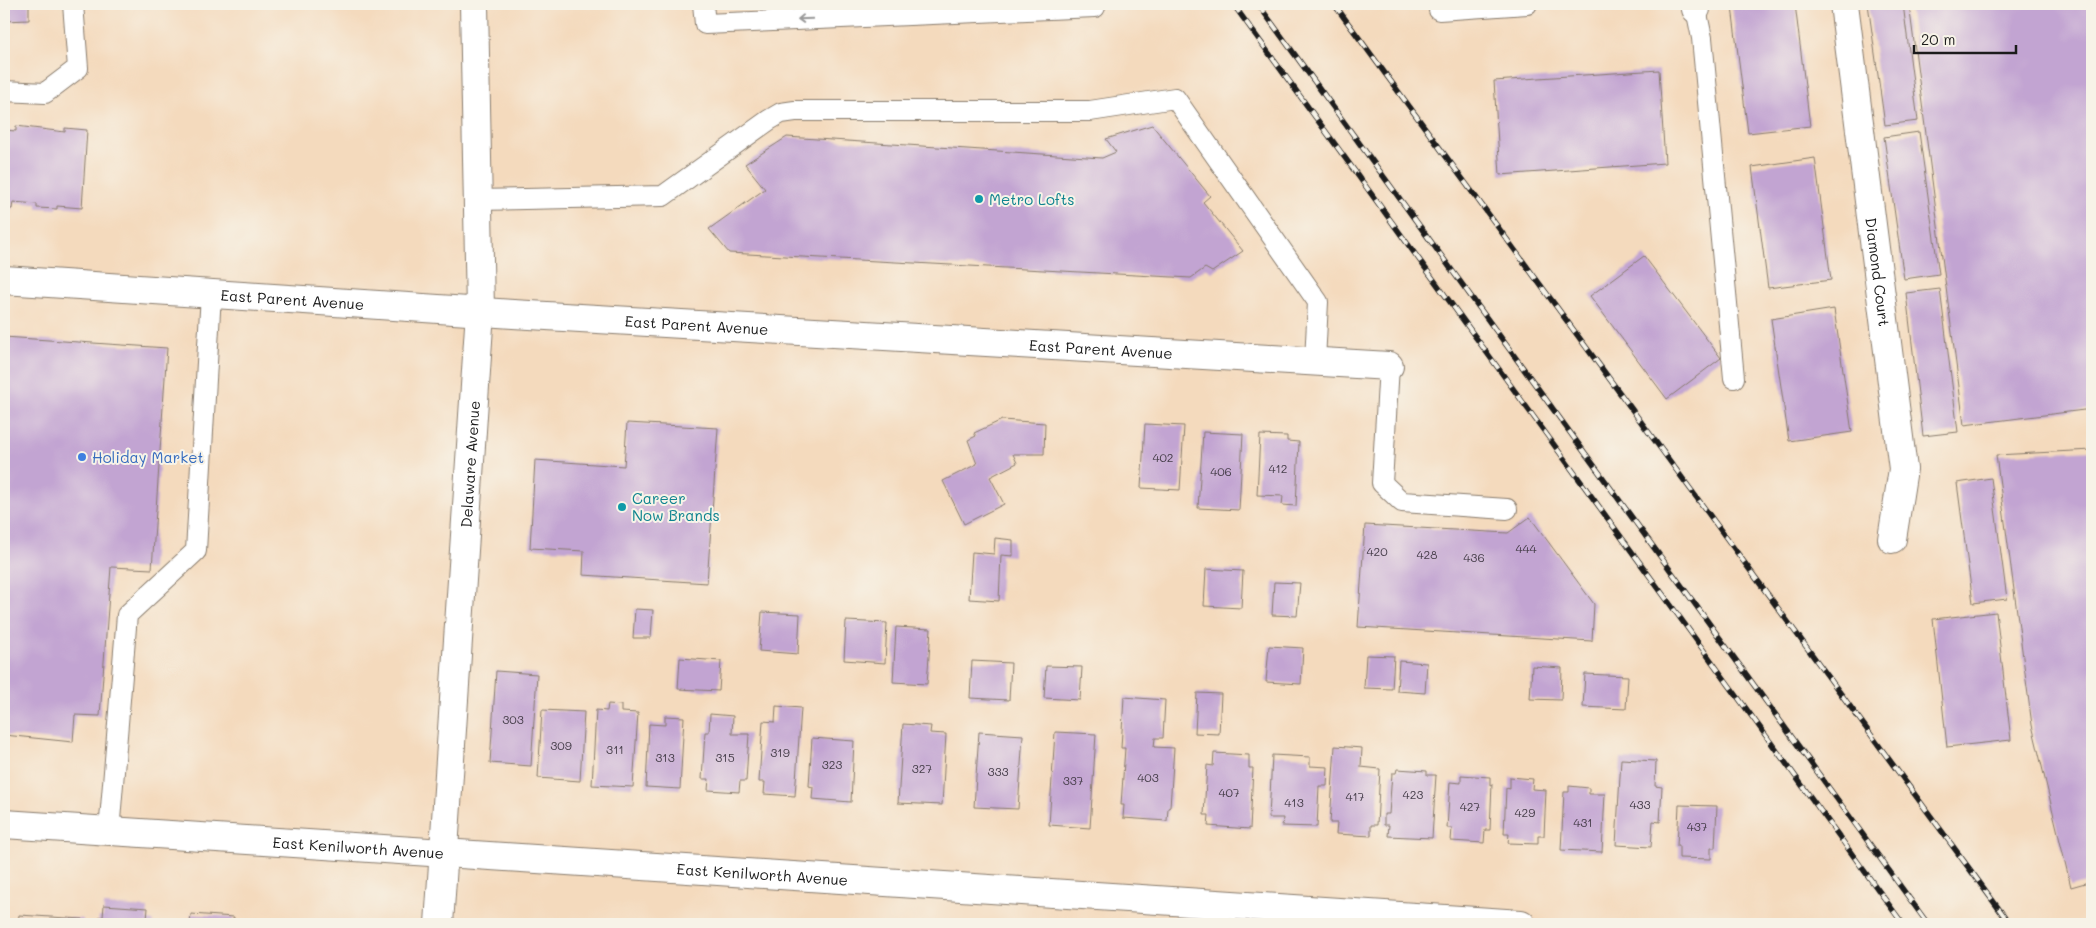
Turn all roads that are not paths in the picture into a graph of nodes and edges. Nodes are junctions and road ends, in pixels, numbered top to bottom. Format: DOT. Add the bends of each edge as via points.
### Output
graph roads {
  1 [pos="73,4"];
  2 [pos="474,4"];
  3 [pos="703,4"];
  4 [pos="1096,4"];
  5 [pos="1527,4"];
  6 [pos="1844,4"];
  7 [pos="1696,7"];
  8 [pos="1439,10"];
  9 [pos="4,91"];
  10 [pos="477,200"];
  11 [pos="4,280"];
  12 [pos="211,294"];
  13 [pos="480,311"];
  14 [pos="1315,362"];
  15 [pos="1389,366"];
  16 [pos="1734,378"];
  17 [pos="1508,509"];
  18 [pos="1892,539"];
  19 [pos="4,824"];
  20 [pos="109,832"];
  21 [pos="443,853"];
  22 [pos="439,924"];
  23 [pos="1521,924"];
  1 -- 9 [label="lane" via="78,68 45,93"];
  2 -- 10 [label="street, Delaware Avenue"];
  4 -- 3 [label="lane, one-way" via="1095,7 704,24"];
  5 -- 8 [label="lane"];
  6 -- 18 [label="street, Diamond Court" via="1903,469"];
  7 -- 16 [label="lane" via="1702,38"];
  10 -- 13 [label="street, Delaware Avenue"];
  10 -- 14 [label="lane" via="663,196 770,120 795,111 1090,112 1175,98 1318,302"];
  11 -- 12 [label="street, East Parent Avenue"];
  12 -- 13 [label="street, East Parent Avenue"];
  12 -- 20 [label="lane" via="196,551 127,615"];
  13 -- 14 [label="street, East Parent Avenue"];
  13 -- 21 [label="street, Delaware Avenue"];
  14 -- 15 [label="street, East Parent Avenue"];
  15 -- 17 [label="lane" via="1382,483 1402,502"];
  19 -- 20 [label="street, East Kenilworth Avenue"];
  20 -- 21 [label="street, East Kenilworth Avenue"];
  21 -- 22 [label="street, Delaware Avenue"];
  21 -- 23 [label="street, East Kenilworth Avenue"];
}
